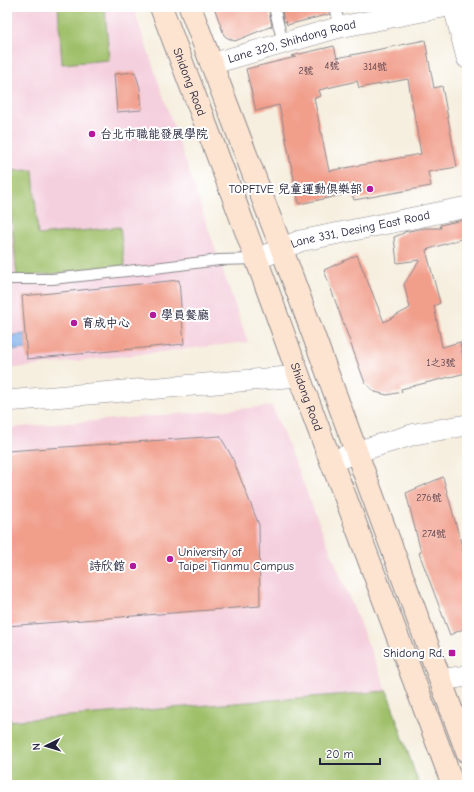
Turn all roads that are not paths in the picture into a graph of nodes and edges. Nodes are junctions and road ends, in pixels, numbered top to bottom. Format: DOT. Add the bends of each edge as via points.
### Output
graph roads {
  1 [pos="161,7"];
  2 [pos="190,7"];
  3 [pos="274,7"];
  4 [pos="335,7"];
  5 [pos="443,7"];
  6 [pos="454,7"];
  7 [pos="340,27"];
  8 [pos="283,43"];
  9 [pos="467,58"];
  10 [pos="211,64"];
  11 [pos="467,207"];
  12 [pos="281,249"];
  13 [pos="257,259"];
  14 [pos="7,279"];
  15 [pos="299,376"];
  16 [pos="7,401"];
  17 [pos="467,424"];
  18 [pos="356,452"];
  19 [pos="331,462"];
  20 [pos="467,676"];
  21 [pos="440,680"];
  22 [pos="467,752"];
  23 [pos="453,785"];
  1 -- 13 [label="street, Shidong Road"];
  2 -- 10 [label="street"];
  3 -- 8 [label="lane"];
  4 -- 7 [label="lane"];
  5 -- 7 [label="street, Lane 320, Shihdong Road"];
  6 -- 9 [label="street"];
  7 -- 8 [label="street, Lane 320, Shihdong Road"];
  8 -- 10 [label="street, Lane 320, Shihdong Road"];
  10 -- 12 [label="street"];
  11 -- 12 [label="street, Lane 331, Desing East Road" via="300,241"];
  12 -- 13 [label="street, Lane 331, Desing East Road"];
  12 -- 18 [label="street"];
  13 -- 14 [label="lane" via="219,260 52,279"];
  13 -- 15 [label="street, Shidong Road"];
  15 -- 16 [label="street"];
  15 -- 19 [label="street, Shidong Road"];
  17 -- 18 [label="street" via="415,434"];
  18 -- 19 [label="street"];
  18 -- 21 [label="street"];
  19 -- 23 [label="street, Shidong Road"];
  20 -- 21 [label="street"];
  21 -- 22 [label="street"];
}
